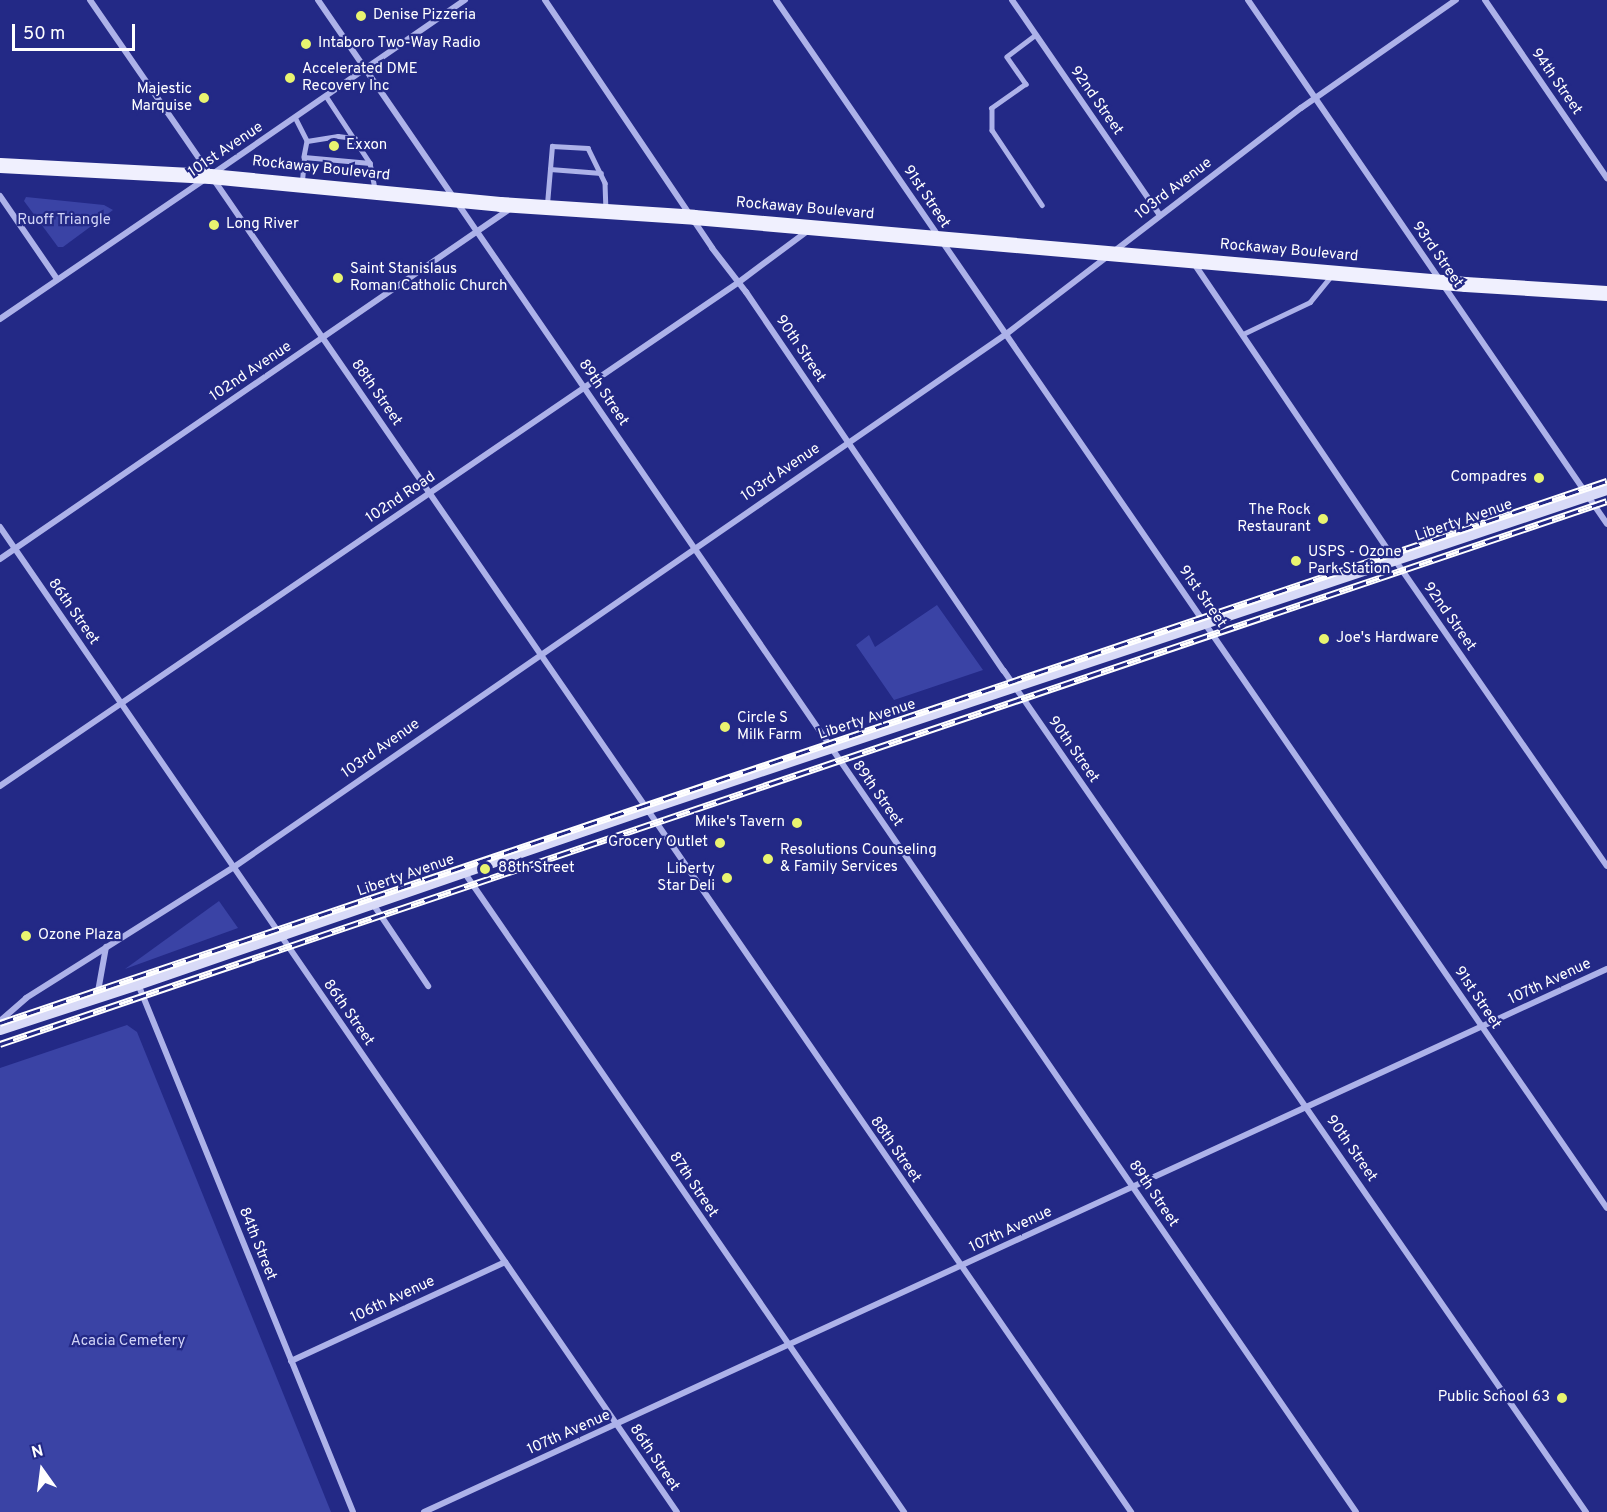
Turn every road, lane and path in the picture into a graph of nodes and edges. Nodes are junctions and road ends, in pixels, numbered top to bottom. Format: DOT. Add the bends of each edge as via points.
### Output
graph roads {
  1 [pos="90,0"];
  2 [pos="318,0"];
  3 [pos="465,0"];
  4 [pos="545,0"];
  5 [pos="776,0"];
  6 [pos="1012,0"];
  7 [pos="1248,0"];
  8 [pos="1456,0"];
  9 [pos="1485,0"];
  10 [pos="1036,35"];
  11 [pos="365,68"];
  12 [pos="326,96"];
  13 [pos="1315,98"];
  14 [pos="295,117"];
  15 [pos="355,138"];
  16 [pos="307,141"];
  17 [pos="304,157"];
  18 [pos="370,163"];
  19 [pos="0,165"];
  20 [pos="550,169"];
  21 [pos="601,173"];
  22 [pos="210,176"];
  23 [pos="1607,178"];
  24 [pos="301,185"];
  25 [pos="375,192"];
  26 [pos="0,196"];
  27 [pos="455,200"];
  28 [pos="516,205"];
  29 [pos="1042,205"];
  30 [pos="547,207"];
  31 [pos="606,211"];
  32 [pos="1160,215"];
  33 [pos="694,217"];
  34 [pos="813,227"];
  35 [pos="477,232"];
  36 [pos="941,240"];
  37 [pos="1108,254"];
  38 [pos="1193,261"];
  39 [pos="1333,273"];
  40 [pos="57,279"];
  41 [pos="739,282"];
  42 [pos="1442,282"];
  43 [pos="1607,293"];
  44 [pos="0,319"];
  45 [pos="1005,334"];
  46 [pos="1243,334"];
  47 [pos="323,338"];
  48 [pos="583,386"];
  49 [pos="849,442"];
  50 [pos="1607,489"];
  51 [pos="430,492"];
  52 [pos="1588,495"];
  53 [pos="1607,524"];
  54 [pos="0,527"];
  55 [pos="694,548"];
  56 [pos="15,549"];
  57 [pos="0,559"];
  58 [pos="1395,560"];
  59 [pos="1206,623"];
  60 [pos="540,653"];
  61 [pos="1015,687"];
  62 [pos="121,703"];
  63 [pos="831,748"];
  64 [pos="0,786"];
  65 [pos="646,809"];
  66 [pos="1607,866"];
  67 [pos="234,867"];
  68 [pos="463,872"];
  69 [pos="372,903"];
  70 [pos="279,935"];
  71 [pos="106,947"];
  72 [pos="1607,969"];
  73 [pos="138,984"];
  74 [pos="428,986"];
  75 [pos="97,998"];
  76 [pos="0,1021"];
  77 [pos="1481,1026"];
  78 [pos="0,1029"];
  79 [pos="1307,1107"];
  80 [pos="1133,1187"];
  81 [pos="1607,1209"];
  82 [pos="505,1262"];
  83 [pos="961,1266"];
  84 [pos="789,1346"];
  85 [pos="291,1361"];
  86 [pos="617,1425"];
  87 [pos="353,1512"];
  88 [pos="424,1512"];
  89 [pos="677,1512"];
  90 [pos="904,1512"];
  91 [pos="1131,1512"];
  92 [pos="1356,1512"];
  93 [pos="1586,1512"];
  1 -- 22 [label="street, 88th Street"];
  2 -- 11 [label="street, 89th Street"];
  3 -- 11 [label="street, 101st Avenue"];
  4 -- 33 [label="street, 90th Street"];
  5 -- 36 [label="street, 91st Street"];
  6 -- 10 [label="street, 92nd Street"];
  7 -- 13 [label="street, 93rd Street"];
  8 -- 13 [label="street, 103rd Avenue"];
  9 -- 23 [label="street, 94th Street"];
  10 -- 29 [label="lane" via="1007,57 1026,84 992,108 992,130"];
  10 -- 32 [label="street, 92nd Street"];
  11 -- 12 [label="street, 101st Avenue"];
  11 -- 27 [label="street, 89th Street"];
  12 -- 14 [label="street, 101st Avenue"];
  12 -- 15 [label="lane"];
  13 -- 32 [label="street, 103rd Avenue"];
  13 -- 42 [label="street, 93rd Street"];
  14 -- 16 [label="lane"];
  14 -- 22 [label="street, 101st Avenue"];
  15 -- 16 [label="lane"];
  15 -- 18 [label="lane"];
  16 -- 17 [label="lane"];
  17 -- 18 [label="lane"];
  17 -- 24 [label="lane"];
  18 -- 25 [label="lane"];
  19 -- 22 [label="main road, Rockaway Boulevard"];
  20 -- 21 [label="lane"];
  20 -- 21 [label="lane" via="552,146 588,148"];
  20 -- 30 [label="lane"];
  21 -- 31 [label="lane"];
  22 -- 24 [label="main road, Rockaway Boulevard"];
  22 -- 40 [label="street, 101st Avenue"];
  22 -- 47 [label="street, 88th Street"];
  24 -- 25 [label="main road, Rockaway Boulevard"];
  25 -- 27 [label="main road, Rockaway Boulevard"];
  26 -- 40 [label="street"];
  27 -- 28 [label="main road, Rockaway Boulevard"];
  27 -- 35 [label="street, 89th Street"];
  28 -- 30 [label="main road, Rockaway Boulevard"];
  28 -- 35 [label="street, 102nd Avenue"];
  30 -- 31 [label="main road, Rockaway Boulevard"];
  31 -- 33 [label="main road, Rockaway Boulevard"];
  32 -- 37 [label="street, 103rd Avenue"];
  33 -- 34 [label="main road, Rockaway Boulevard"];
  33 -- 41 [label="street, 90th Street"];
  34 -- 36 [label="main road, Rockaway Boulevard"];
  34 -- 41 [label="street, 102nd Road"];
  35 -- 47 [label="street, 102nd Avenue"];
  35 -- 48 [label="street, 89th Street"];
  36 -- 37 [label="main road, Rockaway Boulevard"];
  36 -- 45 [label="street, 91st Street"];
  37 -- 38 [label="main road, Rockaway Boulevard"];
  37 -- 45 [label="street, 103rd Avenue"];
  38 -- 39 [label="main road, Rockaway Boulevard"];
  38 -- 46 [label="street, 92nd Street"];
  39 -- 42 [label="main road, Rockaway Boulevard"];
  39 -- 46 [label="lane" via="1310,302"];
  40 -- 44 [label="street, 101st Avenue"];
  41 -- 48 [label="street, 102nd Road"];
  41 -- 49 [label="street, 90th Street"];
  42 -- 43 [label="main road, Rockaway Boulevard"];
  42 -- 52 [label="street, 93rd Street"];
  45 -- 49 [label="street, 103rd Avenue"];
  45 -- 59 [label="street, 91st Street"];
  46 -- 58 [label="street, 92nd Street"];
  47 -- 51 [label="street, 88th Street"];
  47 -- 56 [label="street, 102nd Avenue"];
  48 -- 51 [label="street, 102nd Road"];
  48 -- 55 [label="street, 89th Street"];
  49 -- 55 [label="street, 103rd Avenue"];
  49 -- 61 [label="street, 90th Street"];
  50 -- 52 [label="street, Liberty Avenue"];
  51 -- 60 [label="street, 88th Street"];
  51 -- 62 [label="street, 102nd Road"];
  52 -- 53 [label="street, 93rd Street"];
  52 -- 58 [label="street, Liberty Avenue"];
  54 -- 56 [label="street, 86th Street"];
  55 -- 60 [label="street, 103rd Avenue"];
  55 -- 63 [label="street, 89th Street"];
  56 -- 57 [label="street, 102nd Avenue"];
  56 -- 62 [label="street, 86th Street"];
  58 -- 59 [label="street, Liberty Avenue"];
  58 -- 66 [label="street, 92nd Street"];
  59 -- 61 [label="street, Liberty Avenue"];
  59 -- 77 [label="street, 91st Street"];
  60 -- 65 [label="street, 88th Street"];
  60 -- 67 [label="street, 103rd Avenue"];
  61 -- 63 [label="street, Liberty Avenue"];
  61 -- 79 [label="street, 90th Street"];
  62 -- 64 [label="street, 102nd Road"];
  62 -- 67 [label="street, 86th Street"];
  63 -- 65 [label="street, Liberty Avenue"];
  63 -- 80 [label="street, 89th Street"];
  65 -- 68 [label="street, Liberty Avenue"];
  65 -- 83 [label="street, 88th Street"];
  67 -- 70 [label="street, 86th Street"];
  67 -- 71 [label="street, 103rd Avenue"];
  68 -- 69 [label="street, Liberty Avenue"];
  68 -- 84 [label="street, 87th Street"];
  69 -- 70 [label="street, Liberty Avenue"];
  69 -- 74 [label="street"];
  70 -- 73 [label="street, Liberty Avenue"];
  70 -- 82 [label="street, 86th Street"];
  71 -- 75 [label="street"];
  71 -- 76 [label="street, 103rd Avenue" via="26,998"];
  72 -- 77 [label="street, 107th Avenue"];
  73 -- 75 [label="street, Liberty Avenue"];
  73 -- 85 [label="street, 84th Street"];
  75 -- 78 [label="street, Liberty Avenue"];
  77 -- 79 [label="street, 107th Avenue"];
  77 -- 81 [label="street, 91st Street"];
  79 -- 80 [label="street, 107th Avenue"];
  79 -- 93 [label="street, 90th Street"];
  80 -- 83 [label="street, 107th Avenue"];
  80 -- 92 [label="street, 89th Street"];
  82 -- 85 [label="street, 106th Avenue"];
  82 -- 86 [label="street, 86th Street"];
  83 -- 84 [label="street, 107th Avenue"];
  83 -- 91 [label="street, 88th Street"];
  84 -- 86 [label="street, 107th Avenue"];
  84 -- 90 [label="street, 87th Street"];
  85 -- 87 [label="street, 84th Street"];
  86 -- 88 [label="street, 107th Avenue"];
  86 -- 89 [label="street, 86th Street"];
}
